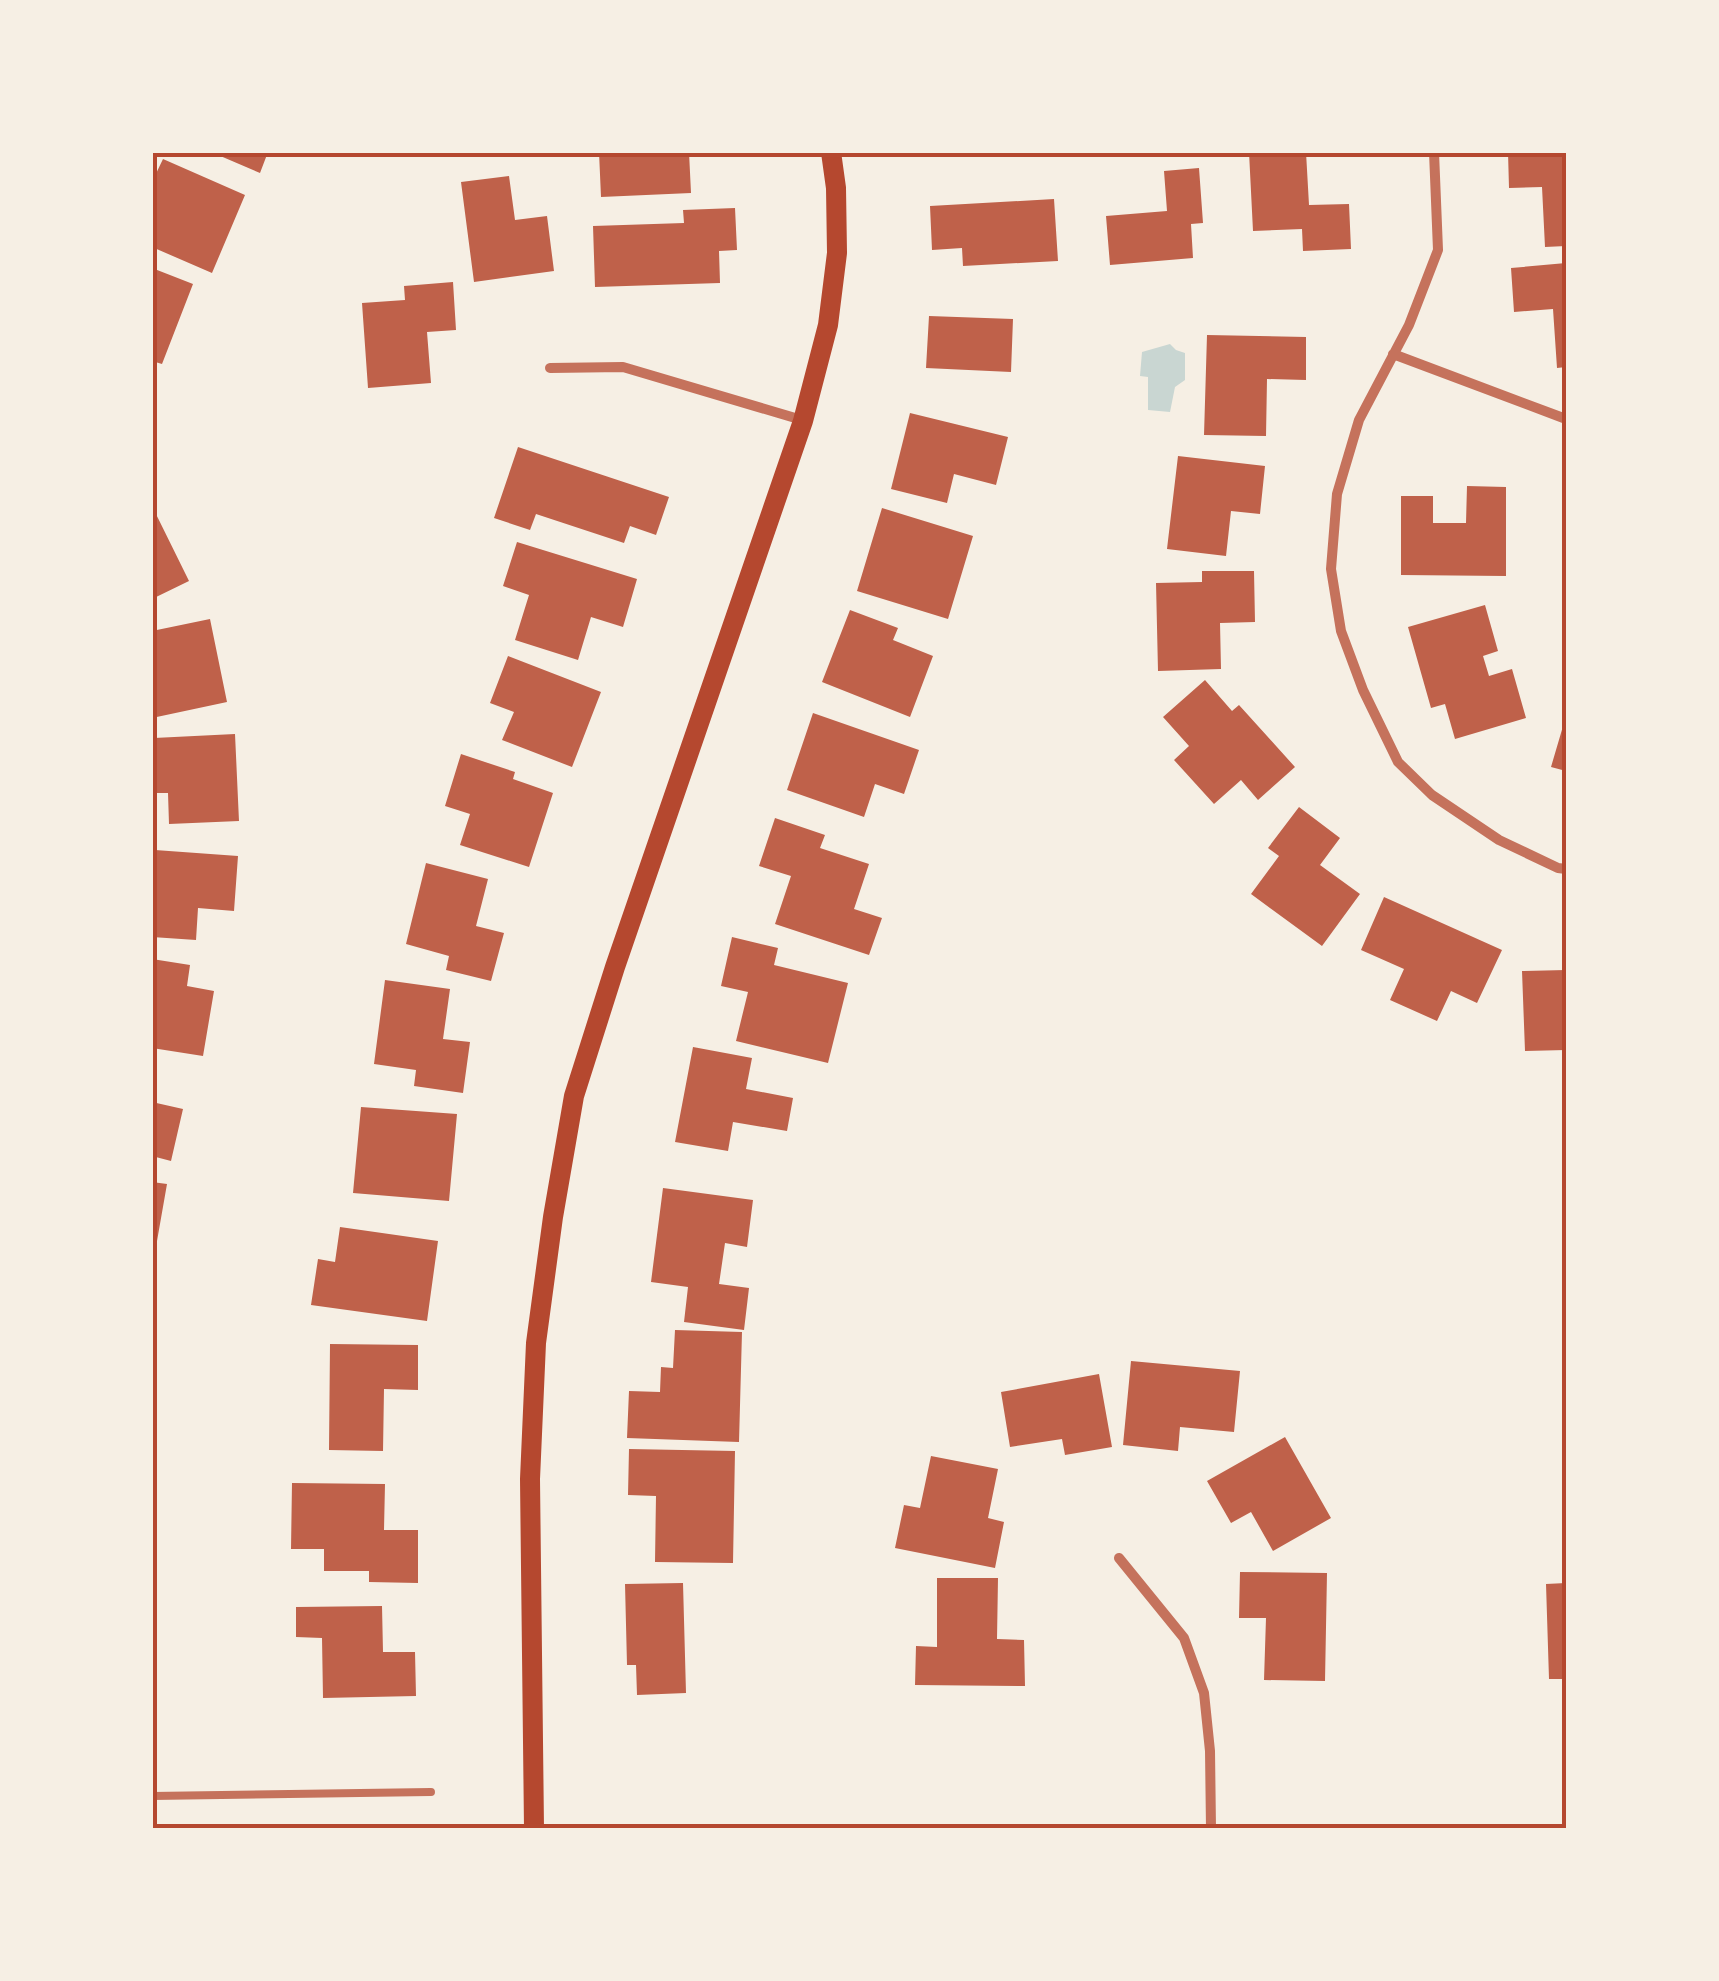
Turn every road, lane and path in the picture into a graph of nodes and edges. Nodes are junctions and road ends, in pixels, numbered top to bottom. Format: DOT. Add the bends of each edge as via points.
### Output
graph roads {
  1 [pos="831,152"];
  2 [pos="1434,152"];
  3 [pos="1393,354"];
  4 [pos="550,368"];
  5 [pos="1566,420"];
  6 [pos="804,421"];
  7 [pos="1566,869"];
  8 [pos="1119,1558"];
  9 [pos="431,1792"];
  10 [pos="152,1796"];
  11 [pos="534,1828"];
  12 [pos="1211,1828"];
  1 -- 6 [label="main road" via="837,254"];
  2 -- 3 [label="street" via="1438,250"];
  3 -- 5 [label="street"];
  3 -- 7 [label="street" via="1360,420 1337,494 1331,569 1341,631 1398,762 1432,795 1499,840"];
  4 -- 6 [label="street" via="623,368"];
  6 -- 11 [label="main road" via="574,1096 536,1343 530,1479"];
  8 -- 12 [label="street" via="1184,1638 1204,1693"];
  9 -- 10 [label="lane"];
}
